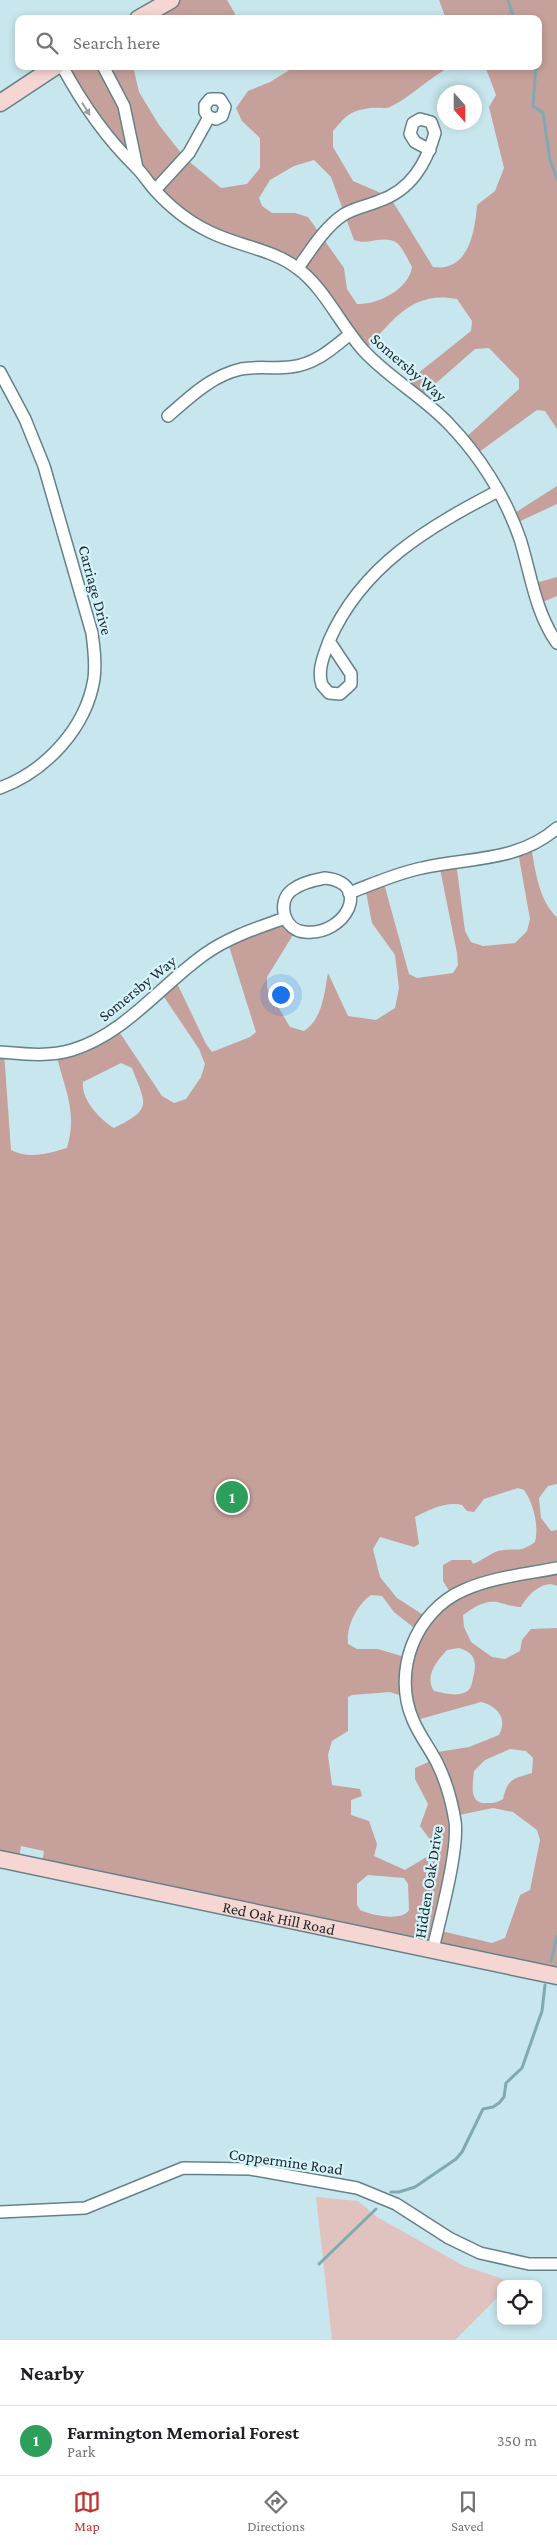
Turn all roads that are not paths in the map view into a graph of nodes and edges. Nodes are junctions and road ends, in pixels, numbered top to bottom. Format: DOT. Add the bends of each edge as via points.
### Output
graph roads {
  1 [pos="171,0"];
  2 [pos="145,15"];
  3 [pos="50,70"];
  4 [pos="64,70"];
  5 [pos="105,70"];
  6 [pos="0,103"];
  7 [pos="209,117"];
  8 [pos="430,150"];
  9 [pos="137,168"];
  10 [pos="155,190"];
  11 [pos="298,268"];
  12 [pos="350,335"];
  13 [pos="0,372"];
  14 [pos="168,416"];
  15 [pos="498,491"];
  16 [pos="329,641"];
  17 [pos="557,643"];
  18 [pos="0,788"];
  19 [pos="557,828"];
  20 [pos="349,893"];
  21 [pos="285,918"];
  22 [pos="0,1052"];
  23 [pos="557,1568"];
  24 [pos="0,1859"];
  25 [pos="433,1949"];
  26 [pos="557,1976"];
  27 [pos="0,2212"];
  28 [pos="557,2264"];
  1 -- 2 [label="street"];
  3 -- 6 [label="street"];
  4 -- 9 [label="street, Somersby Way, one-way" via="92,118"];
  5 -- 9 [label="street, Somersby Way" via="124,106"];
  7 -- 10 [label="street" via="189,153"];
  8 -- 11 [label="street" via="420,171 406,187 390,197 344,214 327,228"];
  9 -- 10 [label="street, Somersby Way"];
  10 -- 11 [label="street, Somersby Way" via="203,228"];
  11 -- 12 [label="street, Somersby Way"];
  12 -- 14 [label="street" via="302,366 257,367 225,374 198,390"];
  12 -- 15 [label="street, Somersby Way" via="382,369 447,421"];
  13 -- 18 [label="street, Carriage Drive" via="25,419 44,466 89,624 95,656 88,701 65,741 30,773"];
  15 -- 16 [label="street" via="430,528 388,560 352,601"];
  15 -- 17 [label="street, Somersby Way" via="519,538 542,615"];
  19 -- 20 [label="street" via="531,846 504,856 420,868"];
  20 -- 21 [label="street" via="345,917 330,926 304,932 289,925"];
  20 -- 21 [label="street" via="332,879 306,882 287,896 283,910"];
  21 -- 22 [label="street, Somersby Way" via="227,940 205,954 122,1023 98,1038 72,1050 44,1055"];
  23 -- 25 [label="street, Hidden Oak Drive" via="491,1581 464,1590 441,1605 422,1624 411,1645 405,1673 405,1697 413,1721 440,1767 450,1795 455,1824 453,1851"];
  24 -- 25 [label="street, Red Oak Hill Road"];
  25 -- 26 [label="street, Red Oak Hill Road"];
  27 -- 28 [label="street, Coppermine Road" via="85,2208 183,2168 250,2169 357,2188 396,2204 449,2238 480,2253 529,2264"];
}
